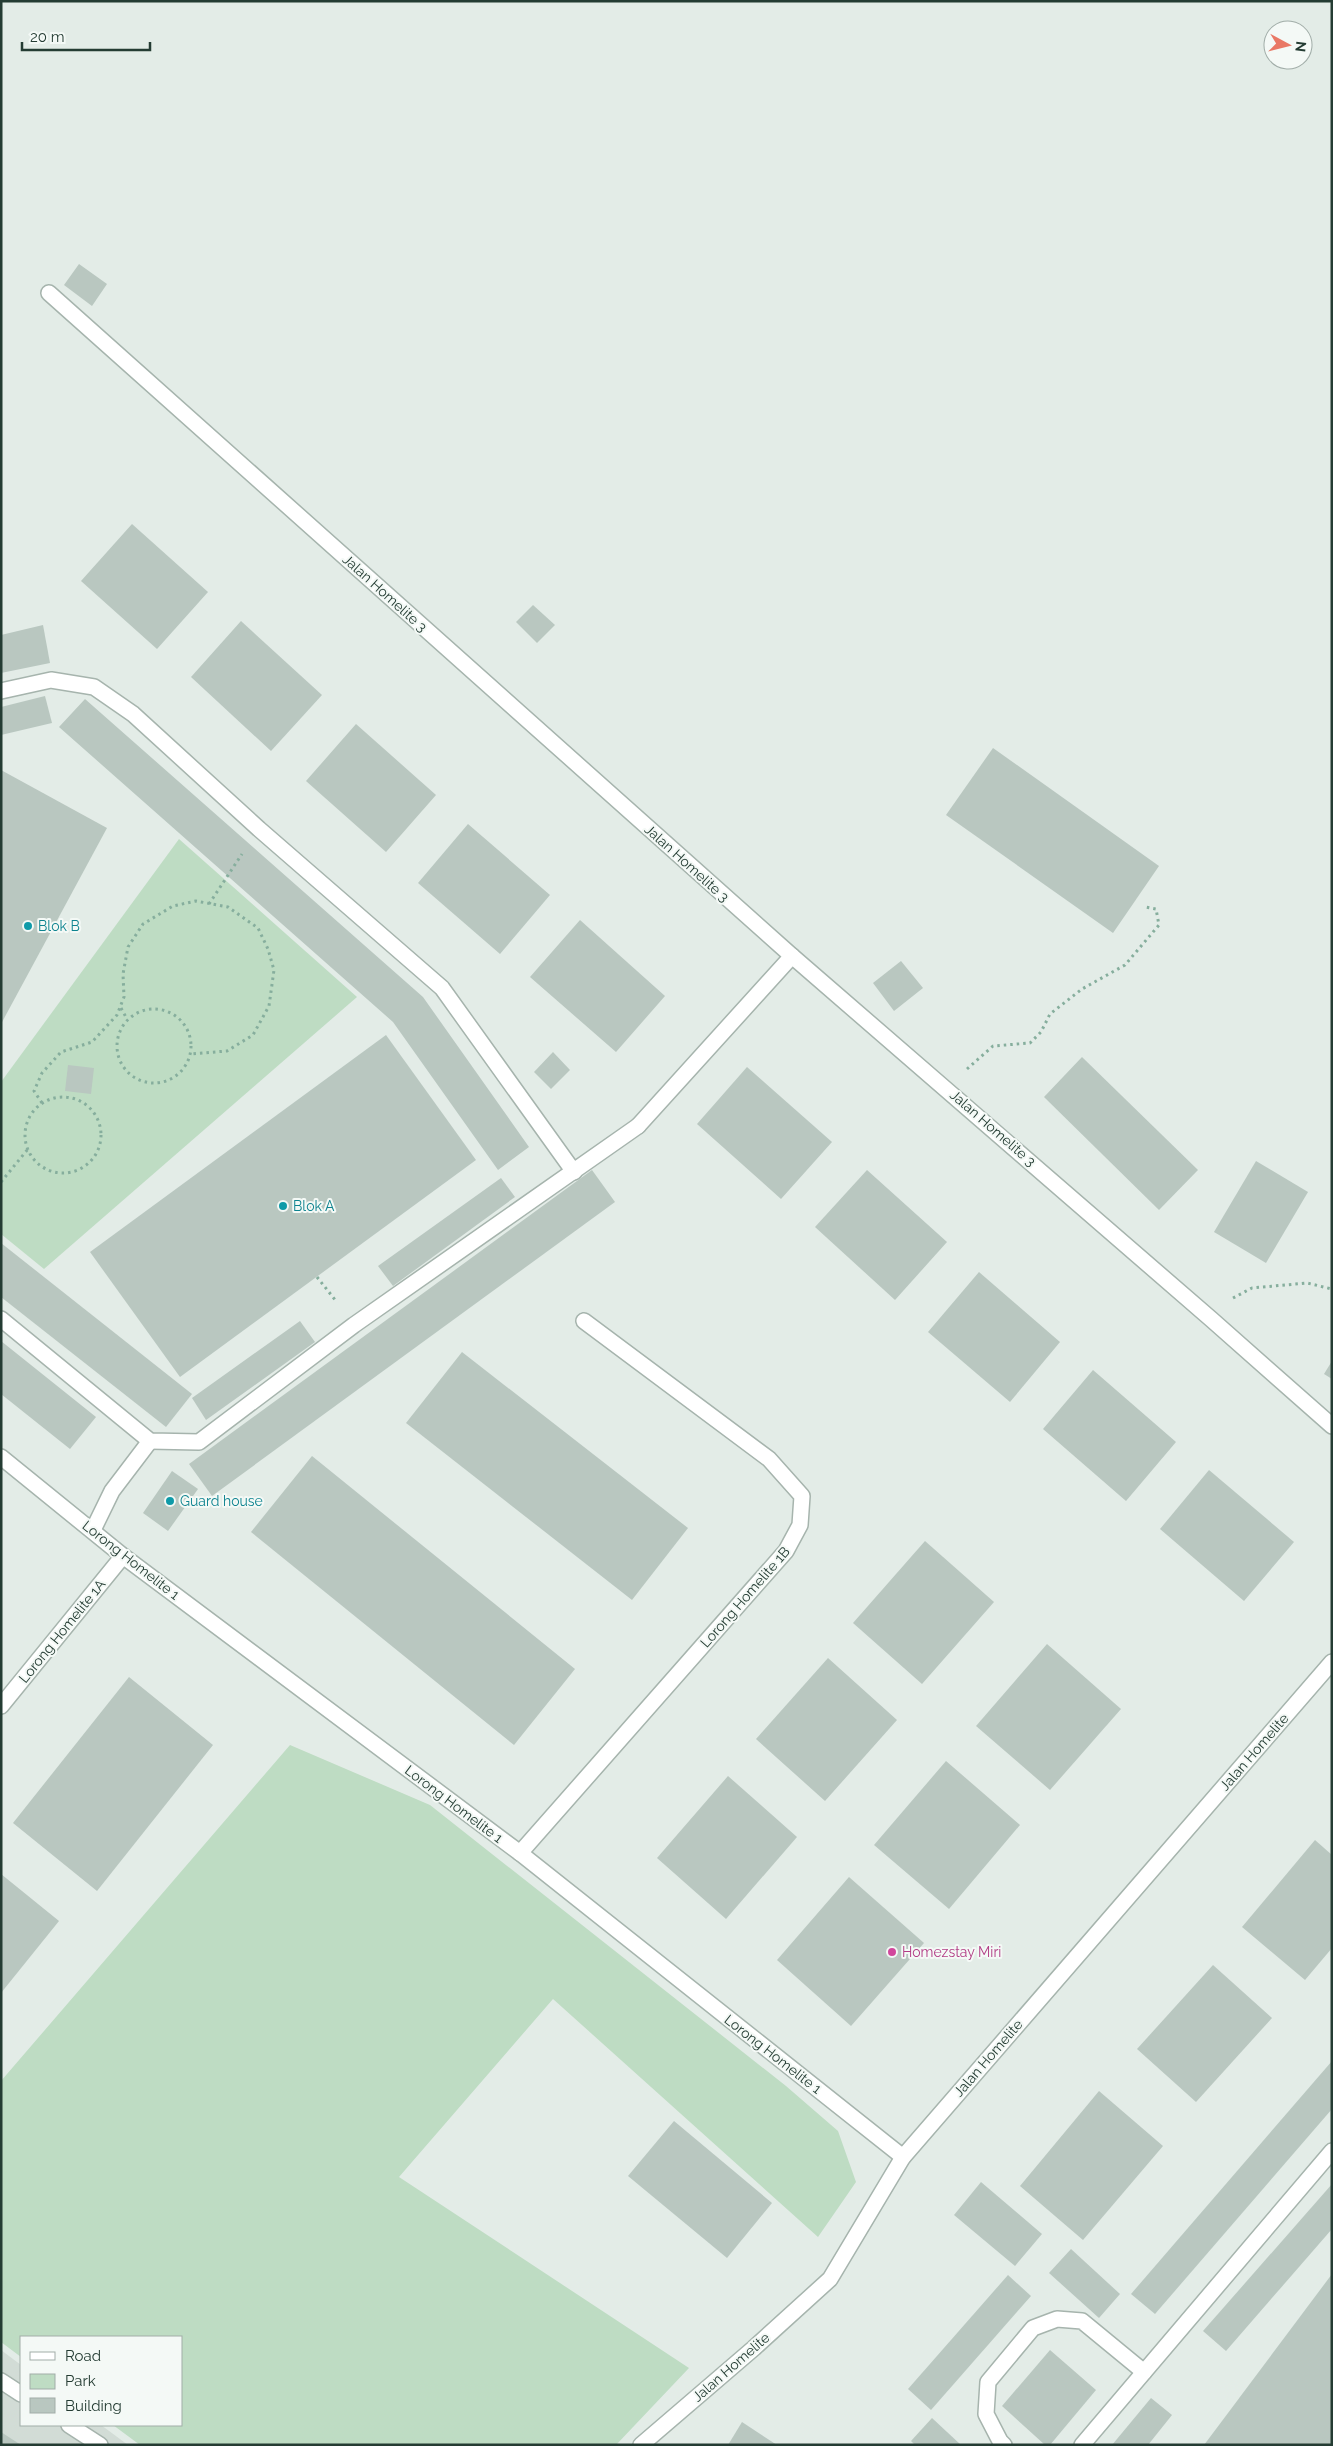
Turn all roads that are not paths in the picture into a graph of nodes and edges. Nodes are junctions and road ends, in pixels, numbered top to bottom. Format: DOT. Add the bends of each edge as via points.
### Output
graph roads {
  1 [pos="48,293"];
  2 [pos="1,691"];
  3 [pos="792,956"];
  4 [pos="574,1172"];
  5 [pos="1,1319"];
  6 [pos="584,1322"];
  7 [pos="1332,1426"];
  8 [pos="150,1440"];
  9 [pos="1,1457"];
  10 [pos="93,1530"];
  11 [pos="124,1556"];
  12 [pos="1332,1662"];
  13 [pos="1,1706"];
  14 [pos="520,1853"];
  15 [pos="1332,2151"];
  16 [pos="903,2157"];
  17 [pos="1144,2372"];
  18 [pos="1,2381"];
  19 [pos="20,2393"];
  20 [pos="71,2426"];
  21 [pos="100,2445"];
  22 [pos="642,2445"];
  23 [pos="1004,2445"];
  24 [pos="1082,2445"];
  1 -- 3 [label="street, Jalan Homelite 3"];
  2 -- 4 [label="street" via="51,680 94,687 133,714 442,988"];
  3 -- 4 [label="street" via="638,1126"];
  3 -- 7 [label="street, Jalan Homelite 3" via="1212,1318"];
  4 -- 8 [label="street" via="354,1326 199,1442"];
  5 -- 8 [label="street"];
  6 -- 14 [label="street, Lorong Homelite 1B" via="769,1459 802,1496 800,1525 786,1552"];
  8 -- 10 [label="street" via="112,1491"];
  9 -- 10 [label="street, Lorong Homelite 1"];
  10 -- 11 [label="street, Lorong Homelite 1"];
  11 -- 13 [label="street, Lorong Homelite 1A"];
  11 -- 14 [label="street, Lorong Homelite 1"];
  12 -- 16 [label="street, Jalan Homelite"];
  14 -- 16 [label="street, Lorong Homelite 1"];
  15 -- 17 [label="street"];
  16 -- 22 [label="street, Jalan Homelite" via="830,2279"];
  17 -- 23 [label="street" via="1082,2321 1057,2319 1033,2328 988,2382 986,2414"];
  17 -- 24 [label="street"];
  18 -- 19 [label="street"];
  20 -- 21 [label="street"];
}
